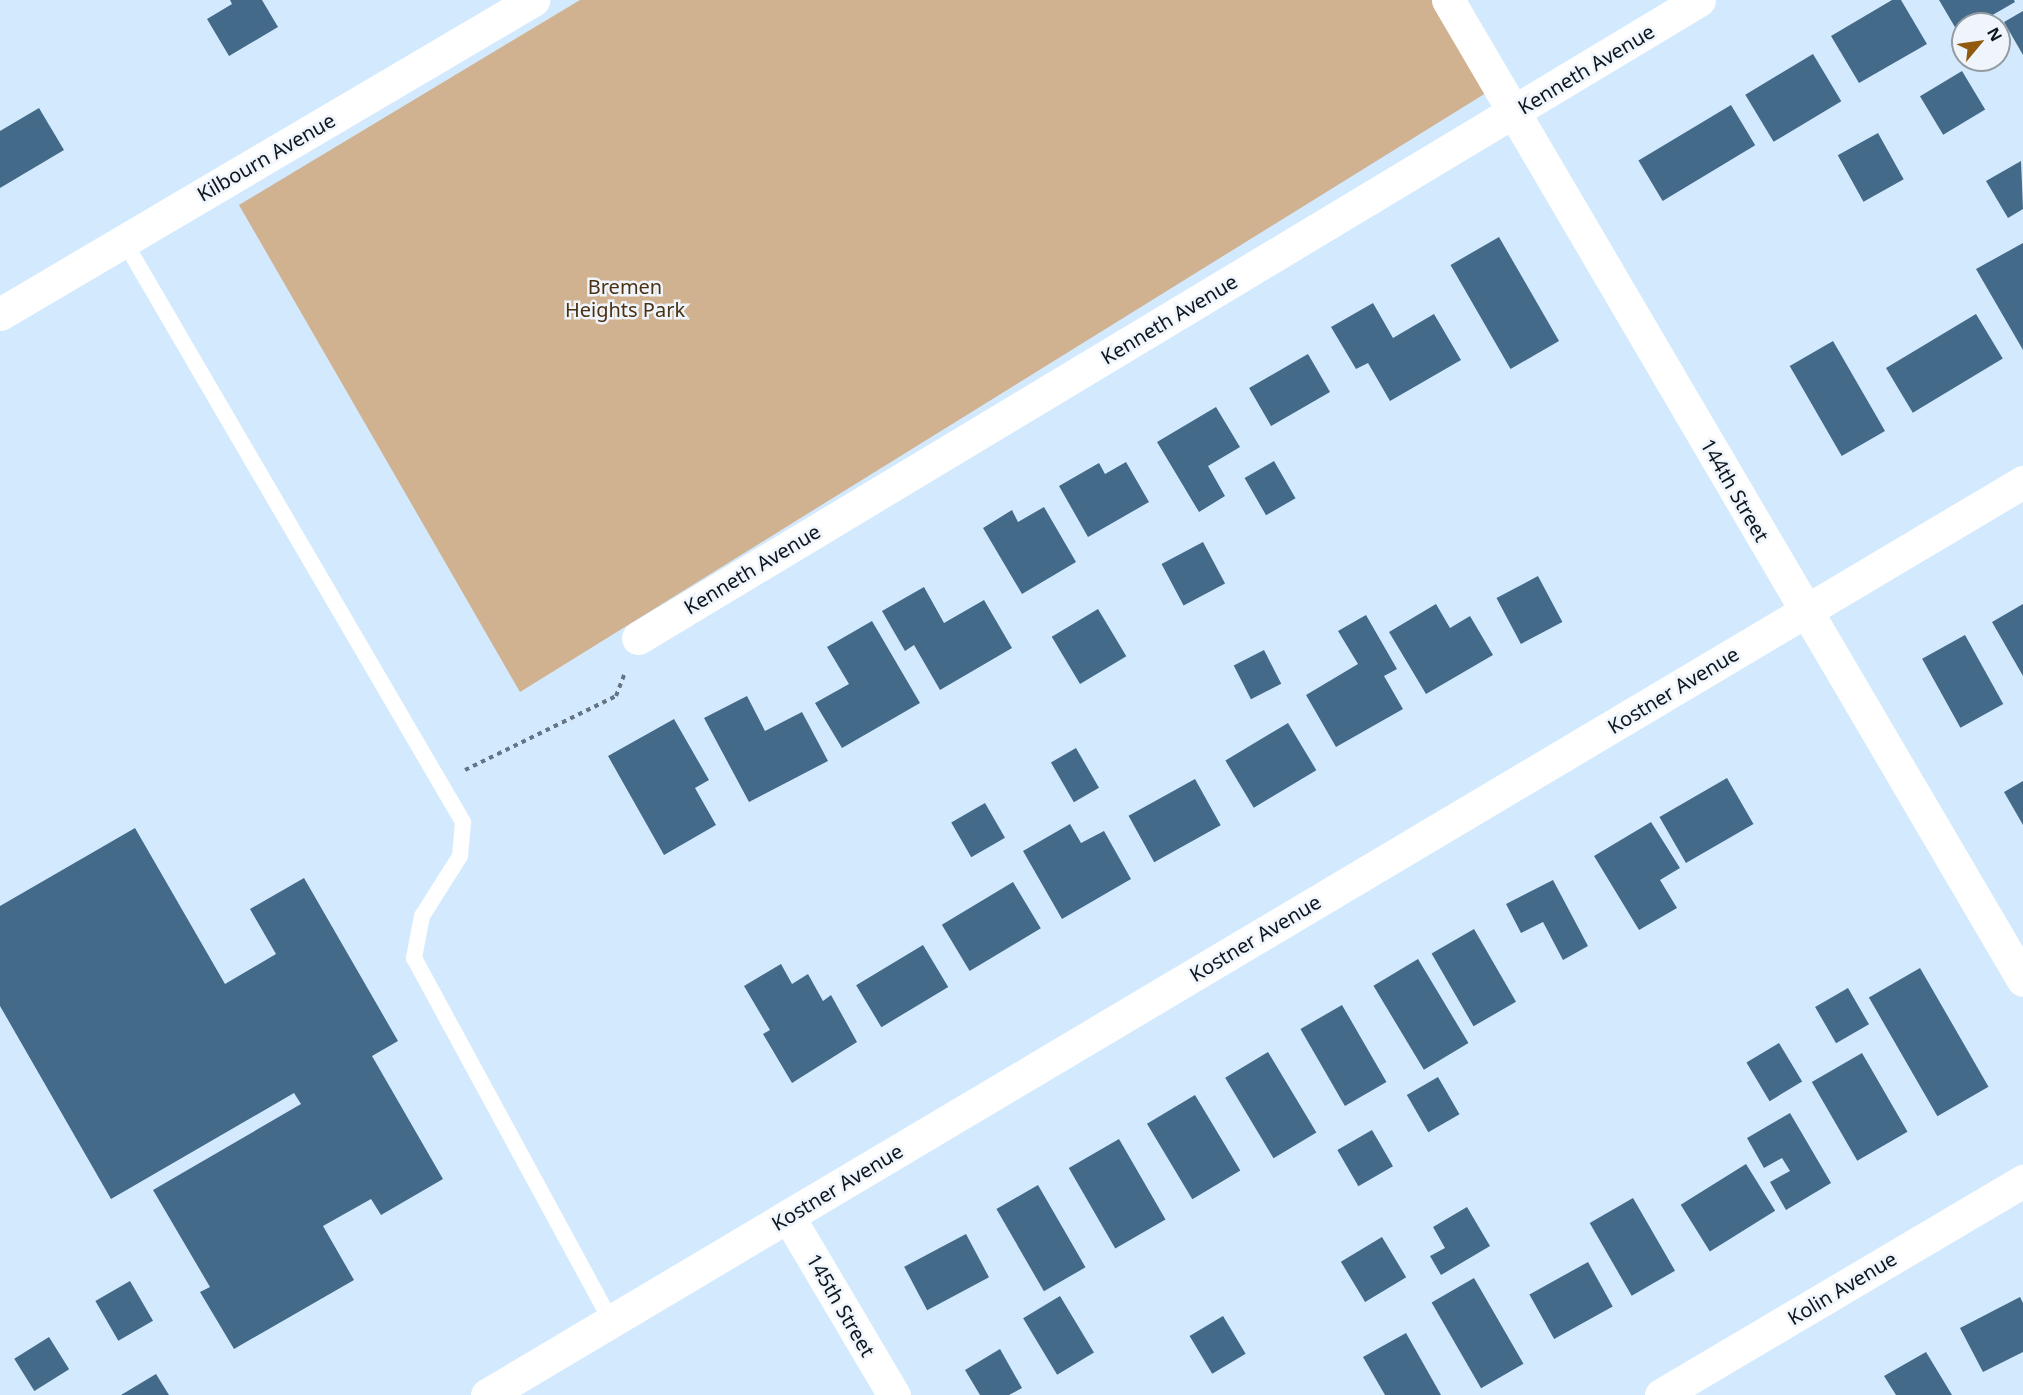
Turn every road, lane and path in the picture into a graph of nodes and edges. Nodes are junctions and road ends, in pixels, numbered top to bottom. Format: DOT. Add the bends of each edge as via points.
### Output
graph roads {
  1 [pos="533,0"];
  2 [pos="1448,0"];
  3 [pos="1699,0"];
  4 [pos="1514,112"];
  5 [pos="124,241"];
  6 [pos="0,314"];
  7 [pos="2023,482"];
  8 [pos="1806,610"];
  9 [pos="638,638"];
  10 [pos="440,783"];
  11 [pos="2023,980"];
  12 [pos="2023,1180"];
  13 [pos="788,1216"];
  14 [pos="611,1321"];
  15 [pos="487,1395"];
  16 [pos="894,1395"];
  17 [pos="1661,1395"];
  1 -- 5 [label="street, Kilbourn Avenue"];
  2 -- 4 [label="street, 144th Street"];
  3 -- 4 [label="street, Kenneth Avenue"];
  4 -- 8 [label="street, 144th Street"];
  4 -- 9 [label="street, Kenneth Avenue"];
  5 -- 6 [label="street, Kilbourn Avenue"];
  5 -- 10 [label="lane"];
  7 -- 8 [label="street, Kostner Avenue"];
  8 -- 11 [label="street, 144th Street"];
  8 -- 13 [label="street, Kostner Avenue"];
  9 -- 10 [label="path" via="616,696"];
  10 -- 14 [label="lane" via="463,822 460,856 422,916 414,958"];
  12 -- 17 [label="street, Kolin Avenue"];
  13 -- 14 [label="street, Kostner Avenue"];
  13 -- 16 [label="street, 145th Street"];
  14 -- 15 [label="street, Kostner Avenue"];
}
